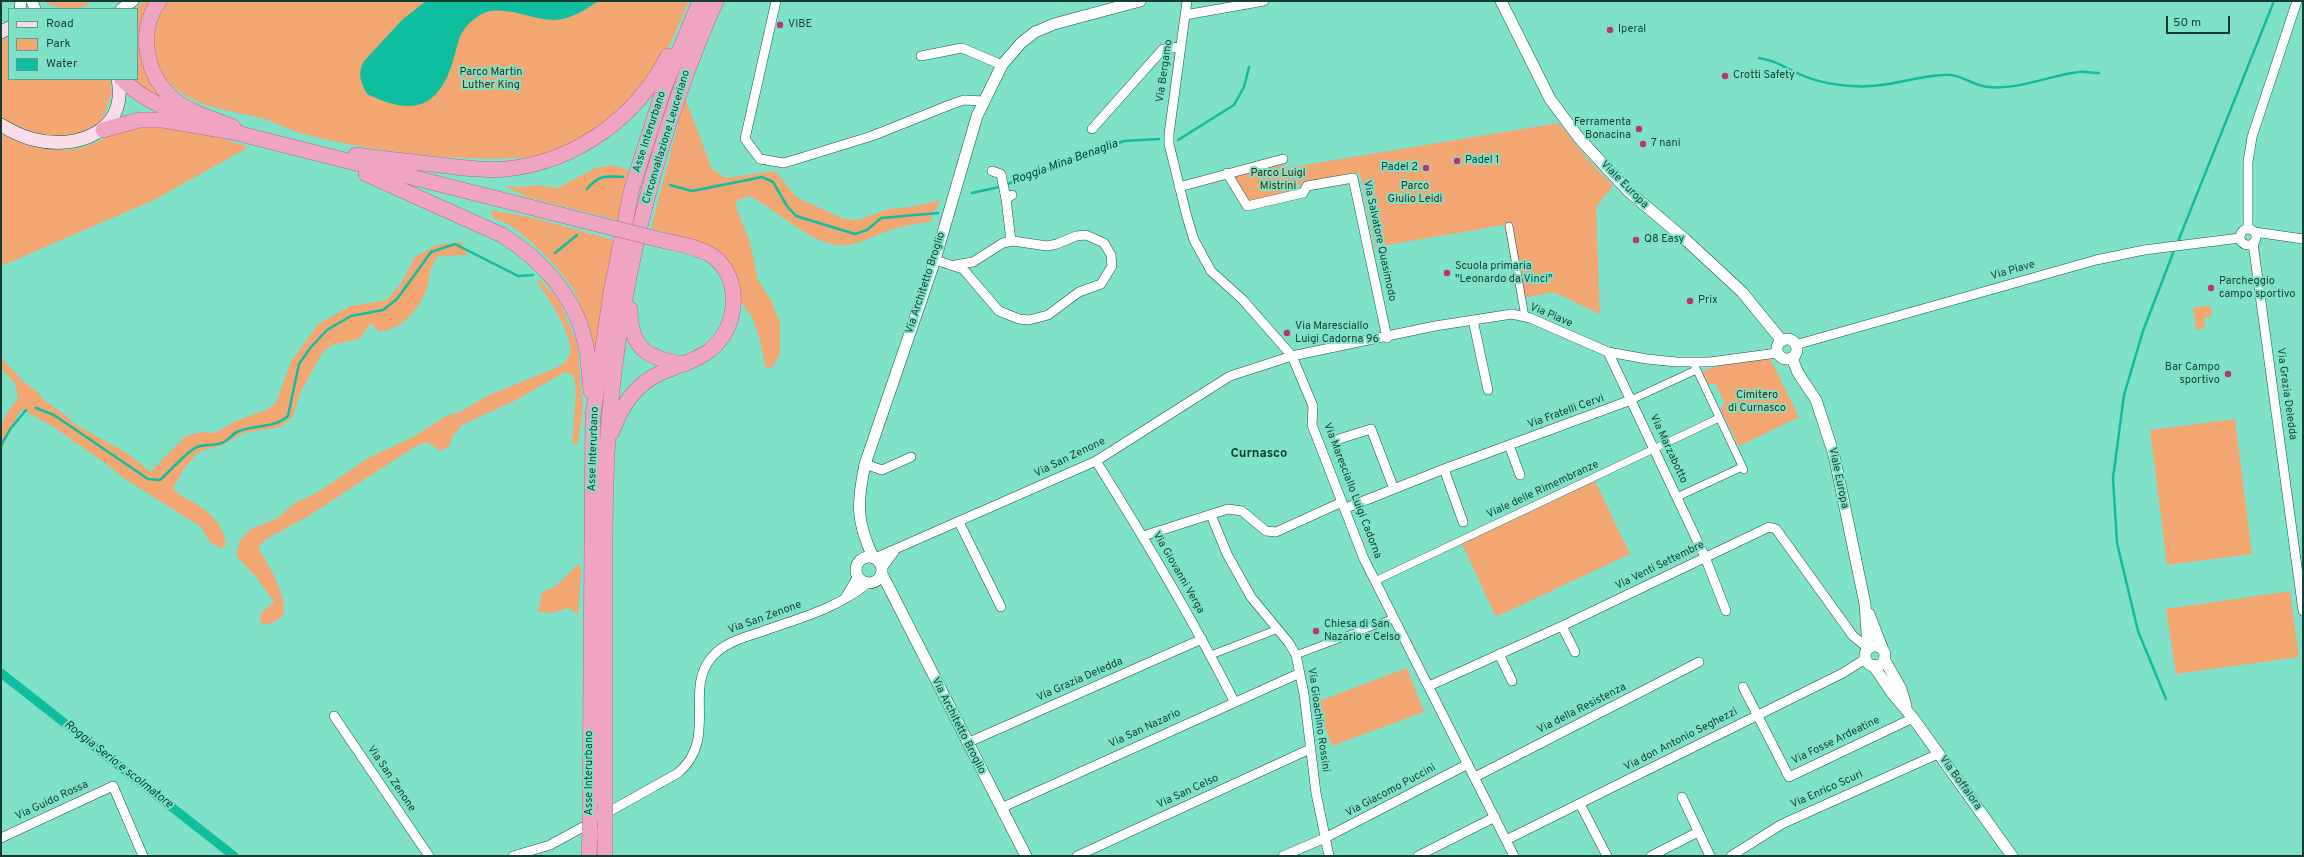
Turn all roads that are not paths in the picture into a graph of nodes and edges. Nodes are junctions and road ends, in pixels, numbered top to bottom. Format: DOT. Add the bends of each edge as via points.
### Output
graph roads {
  1 [pos="133,1"];
  2 [pos="159,1"];
  3 [pos="700,1"];
  4 [pos="716,1"];
  5 [pos="776,1"];
  6 [pos="1140,1"];
  7 [pos="1187,1"];
  8 [pos="1264,1"];
  9 [pos="1501,1"];
  10 [pos="2297,1"];
  11 [pos="122,8"];
  12 [pos="1185,15"];
  13 [pos="686,31"];
  14 [pos="1181,47"];
  15 [pos="921,56"];
  16 [pos="1002,65"];
  17 [pos="118,80"];
  18 [pos="123,80"];
  19 [pos="984,101"];
  20 [pos="1,125"];
  21 [pos="1092,129"];
  22 [pos="103,130"];
  23 [pos="233,132"];
  24 [pos="259,138"];
  25 [pos="1169,144"];
  26 [pos="325,156"];
  27 [pos="1283,159"];
  28 [pos="992,171"];
  29 [pos="1227,173"];
  30 [pos="1179,187"];
  31 [pos="1509,226"];
  32 [pos="2251,230"];
  33 [pos="2240,238"];
  34 [pos="2303,239"];
  35 [pos="1011,241"];
  36 [pos="2253,244"];
  37 [pos="935,260"];
  38 [pos="955,265"];
  39 [pos="630,276"];
  40 [pos="1525,316"];
  41 [pos="1473,320"];
  42 [pos="1387,338"];
  43 [pos="1782,341"];
  44 [pos="1796,346"];
  45 [pos="1608,352"];
  46 [pos="1777,353"];
  47 [pos="1292,356"];
  48 [pos="1792,358"];
  49 [pos="686,364"];
  50 [pos="1695,366"];
  51 [pos="1488,390"];
  52 [pos="1631,400"];
  53 [pos="593,415"];
  54 [pos="1719,418"];
  55 [pos="1340,439"];
  56 [pos="608,442"];
  57 [pos="1509,445"];
  58 [pos="1655,449"];
  59 [pos="911,457"];
  60 [pos="1096,461"];
  61 [pos="865,464"];
  62 [pos="1444,469"];
  63 [pos="1520,475"];
  64 [pos="1394,489"];
  65 [pos="1677,497"];
  66 [pos="1344,505"];
  67 [pos="1211,515"];
  68 [pos="959,522"];
  69 [pos="1463,522"];
  70 [pos="863,535"];
  71 [pos="1143,536"];
  72 [pos="1705,557"];
  73 [pos="861,560"];
  74 [pos="878,564"];
  75 [pos="858,576"];
  76 [pos="1375,581"];
  77 [pos="870,583"];
  78 [pos="891,595"];
  79 [pos="2302,596"];
  80 [pos="844,599"];
  81 [pos="1865,604"];
  82 [pos="1001,607"];
  83 [pos="1726,611"];
  84 [pos="2303,611"];
  85 [pos="1394,618"];
  86 [pos="1562,626"];
  87 [pos="1278,629"];
  88 [pos="1202,639"];
  89 [pos="1868,648"];
  90 [pos="1575,652"];
  91 [pos="1211,654"];
  92 [pos="1499,654"];
  93 [pos="1296,655"];
  94 [pos="1883,655"];
  95 [pos="1699,662"];
  96 [pos="1869,662"];
  97 [pos="1300,673"];
  98 [pos="1512,681"];
  99 [pos="1428,686"];
  100 [pos="1743,687"];
  101 [pos="1234,701"];
  102 [pos="1757,714"];
  103 [pos="1911,714"];
  104 [pos="334,716"];
  105 [pos="967,743"];
  106 [pos="1310,749"];
  107 [pos="1938,754"];
  108 [pos="1468,764"];
  109 [pos="1475,777"];
  110 [pos="1682,797"];
  111 [pos="1580,804"];
  112 [pos="1001,808"];
  113 [pos="1495,817"];
  114 [pos="1698,832"];
  115 [pos="1,838"];
  116 [pos="1325,838"];
  117 [pos="1506,840"];
  118 [pos="143,856"];
  119 [pos="429,856"];
  120 [pos="516,856"];
  121 [pos="590,856"];
  122 [pos="605,856"];
  123 [pos="1026,856"];
  124 [pos="1077,856"];
  125 [pos="1283,856"];
  126 [pos="1329,856"];
  127 [pos="1418,856"];
  128 [pos="1514,856"];
  129 [pos="1607,856"];
  130 [pos="1651,856"];
  131 [pos="1710,856"];
  132 [pos="1731,856"];
  133 [pos="2012,856"];
  1 -- 11 [label="street"];
  2 -- 24 [label="highway" via="147,31 147,47 149,64 160,85 184,106"];
  3 -- 13 [label="highway"];
  4 -- 39 [label="highway, Circonvallazione Leuceriano" via="668,125 647,200"];
  5 -- 19 [label="street" via="745,139 760,159 784,163 872,136 964,100"];
  6 -- 16 [label="street, Via Architetto Broglio" via="1054,24 1035,32 1021,43"];
  7 -- 12 [label="street, Via Bergamo"];
  8 -- 12 [label="street"];
  9 -- 43 [label="street, Viale Europa" via="1550,99 1579,138 1628,191 1742,292"];
  10 -- 32 [label="street" via="2252,137 2248,162"];
  12 -- 14 [label="street, Via Bergamo"];
  13 -- 24 [label="highway" via="677,40 660,71 628,113 582,146 532,164 506,169 462,168 370,157"];
  13 -- 53 [label="highway, Asse Interurbano" via="664,88 632,188"];
  14 -- 21 [label="street" via="1163,49"];
  14 -- 25 [label="street, Via Bergamo"];
  15 -- 16 [label="street" via="962,48"];
  16 -- 19 [label="street, Via Architetto Broglio"];
  17 -- 22 [label="main road" via="120,92 117,112"];
  18 -- 23 [label="highway" via="159,106"];
  19 -- 37 [label="street, Via Architetto Broglio" via="977,116"];
  20 -- 22 [label="main road" via="32,140 59,143 85,140"];
  22 -- 23 [label="highway" via="139,120 162,120"];
  23 -- 24 [label="highway"];
  24 -- 26 [label="highway"];
  25 -- 30 [label="street, Via Maresciallo Luigi Cadorna"];
  26 -- 49 [label="highway, bridge" via="692,247 711,255 722,267 732,287 734,309 721,339 712,349"];
  26 -- 53 [label="highway" via="502,235 521,246 538,261 554,280 578,320 585,341"];
  27 -- 29 [label="street"];
  28 -- 35 [label="street" via="1001,174 1006,191"];
  29 -- 30 [label="street"];
  29 -- 42 [label="street, Via Salvatore Quasimodo" via="1247,206 1303,193 1307,186 1353,178"];
  30 -- 47 [label="street, Via Maresciallo Luigi Cadorna" via="1194,240 1204,262 1243,300"];
  31 -- 40 [label="street"];
  32 -- 33 [label="street" via="2241,233"];
  32 -- 34 [label="street"];
  32 -- 36 [label="street" via="2256,237"];
  33 -- 36 [label="street" via="2245,244"];
  33 -- 44 [label="street, Via Piave" via="2144,250 2096,260"];
  35 -- 38 [label="street" via="992,248 973,262"];
  35 -- 38 [label="street" via="1047,246 1086,235 1104,243 1112,266 1101,284 1079,292 1048,315 1029,320 999,311 970,275"];
  36 -- 79 [label="street, Via Grazia Deledda"];
  37 -- 38 [label="street"];
  37 -- 61 [label="street, Via Architetto Broglio"];
  39 -- 49 [label="highway" via="630,316 634,339 648,354 656,358"];
  39 -- 56 [label="highway, Asse Interurbano" via="614,374"];
  40 -- 41 [label="street, Via Piave" via="1512,314"];
  40 -- 45 [label="street, Via Piave"];
  41 -- 42 [label="street, Via Piave"];
  41 -- 51 [label="street"];
  42 -- 47 [label="street, Via Piave"];
  43 -- 44 [label="street" via="1788,340"];
  43 -- 46 [label="street" via="1777,347"];
  44 -- 48 [label="street"];
  45 -- 50 [label="street, Via Piave"];
  45 -- 52 [label="street, Via Marzabotto"];
  46 -- 48 [label="street" via="1783,359"];
  46 -- 50 [label="street, Via Piave"];
  47 -- 60 [label="street, Via San Zenone" via="1230,376"];
  47 -- 66 [label="street, Via Maresciallo Luigi Cadorna" via="1314,406 1312,425"];
  48 -- 81 [label="street, Viale Europa" via="1798,373 1816,400 1828,434"];
  49 -- 56 [label="highway" via="643,384 625,405"];
  50 -- 52 [label="street"];
  50 -- 54 [label="street"];
  52 -- 57 [label="street, Via Fratelli Cervi"];
  52 -- 58 [label="street, Via Marzabotto"];
  53 -- 121 [label="highway, Asse Interurbano, bridge"];
  54 -- 58 [label="street, Viale delle Rimembranze"];
  54 -- 65 [label="street" via="1743,468"];
  55 -- 64 [label="street" via="1370,429"];
  56 -- 122 [label="highway, Asse Interurbano, bridge" via="605,569"];
  57 -- 62 [label="street, Via Fratelli Cervi"];
  57 -- 63 [label="street"];
  58 -- 65 [label="street, Via Marzabotto"];
  58 -- 76 [label="street, Viale delle Rimembranze"];
  59 -- 61 [label="street" via="882,470"];
  60 -- 68 [label="street, Via San Zenone"];
  60 -- 71 [label="street, Via Giovanni Verga"];
  61 -- 70 [label="street, Via Architetto Broglio" via="859,500 859,518"];
  62 -- 64 [label="street, Via Fratelli Cervi"];
  62 -- 69 [label="street"];
  64 -- 66 [label="street, Via Fratelli Cervi"];
  65 -- 72 [label="street, Via Marzabotto"];
  66 -- 67 [label="street, Via Fratelli Cervi" via="1276,532 1266,531 1242,511 1228,509"];
  66 -- 76 [label="street, Via Maresciallo Luigi Cadorna" via="1364,560"];
  67 -- 71 [label="street, Via Fratelli Cervi"];
  67 -- 87 [label="street, Via Gioachino Rossini" via="1227,554 1251,596"];
  68 -- 74 [label="street, Via San Zenone" via="895,551"];
  68 -- 82 [label="street"];
  70 -- 73 [label="street, Via Architetto Broglio"];
  70 -- 74 [label="street, Via Architetto Broglio"];
  71 -- 88 [label="street, Via Giovanni Verga"];
  72 -- 83 [label="street, Via Marzabotto"];
  72 -- 86 [label="street, Via Venti Settembre"];
  72 -- 89 [label="street, Via Venti Settembre" via="1769,527 1776,529 1852,636"];
  73 -- 74 [label="street"];
  73 -- 75 [label="street, Via Architetto Broglio" via="856,567"];
  74 -- 77 [label="street"];
  74 -- 78 [label="street, Via Architetto Broglio"];
  75 -- 77 [label="street"];
  75 -- 80 [label="street"];
  76 -- 85 [label="street, Via Maresciallo Luigi Cadorna"];
  77 -- 78 [label="street"];
  77 -- 80 [label="street, Via San Zenone"];
  78 -- 105 [label="street, Via Architetto Broglio"];
  79 -- 84 [label="street, Via Grazia Deledda"];
  80 -- 120 [label="street, Via San Zenone" via="728,644 712,656 704,670 701,684 697,748 686,766 678,773 556,842"];
  81 -- 89 [label="street, Viale Europa"];
  81 -- 94 [label="street, Viale Europa"];
  85 -- 93 [label="street"];
  85 -- 99 [label="street, Via Maresciallo Luigi Cadorna"];
  86 -- 90 [label="street"];
  86 -- 92 [label="street, Via Venti Settembre"];
  87 -- 91 [label="street"];
  87 -- 93 [label="street, Via Gioachino Rossini"];
  88 -- 91 [label="street, Via Giovanni Verga"];
  88 -- 105 [label="street, Via Grazia Deledda"];
  89 -- 94 [label="street" via="1878,646"];
  89 -- 96 [label="street" via="1865,653"];
  91 -- 101 [label="street, Via Giovanni Verga"];
  92 -- 98 [label="street"];
  92 -- 99 [label="street, Via Venti Settembre"];
  93 -- 97 [label="street, Via Gioachino Rossini"];
  94 -- 96 [label="street" via="1880,664"];
  94 -- 103 [label="street, Via Boffalora"];
  95 -- 109 [label="street, Via della Resistenza"];
  96 -- 102 [label="street, Via don Antonio Seghezzi"];
  96 -- 103 [label="street, Via Boffalora"];
  97 -- 101 [label="street, Via San Nazario"];
  97 -- 106 [label="street, Via Gioachino Rossini"];
  99 -- 108 [label="street, Via Maresciallo Luigi Cadorna"];
  100 -- 102 [label="street"];
  101 -- 112 [label="street, Via San Nazario"];
  102 -- 103 [label="street, Via Fosse Ardeatine" via="1789,777"];
  102 -- 111 [label="street, Via don Antonio Seghezzi"];
  103 -- 107 [label="street, Via Boffalora"];
  104 -- 119 [label="street, Via San Zenone"];
  105 -- 112 [label="street, Via Architetto Broglio"];
  106 -- 116 [label="street, Via Gioachino Rossini"];
  106 -- 124 [label="street, Via San Celso"];
  107 -- 132 [label="street, Via Enrico Scuri" via="1782,824"];
  107 -- 133 [label="street, Via Boffalora"];
  108 -- 109 [label="street, Via Maresciallo Luigi Cadorna"];
  108 -- 116 [label="street, Via Giacomo Puccini"];
  109 -- 113 [label="street, Via Maresciallo Luigi Cadorna"];
  110 -- 114 [label="street"];
  111 -- 117 [label="street, Via don Antonio Seghezzi"];
  111 -- 129 [label="street"];
  112 -- 123 [label="street, Via Architetto Broglio"];
  113 -- 117 [label="street, Via Maresciallo Luigi Cadorna"];
  113 -- 127 [label="street"];
  114 -- 130 [label="street"];
  114 -- 131 [label="street"];
  115 -- 118 [label="street, Via Guido Rossa" via="113,786"];
  116 -- 125 [label="street, Via Giacomo Puccini"];
  116 -- 126 [label="street, Via Gioachino Rossini"];
  117 -- 128 [label="street, Via Maresciallo Luigi Cadorna"];
}
